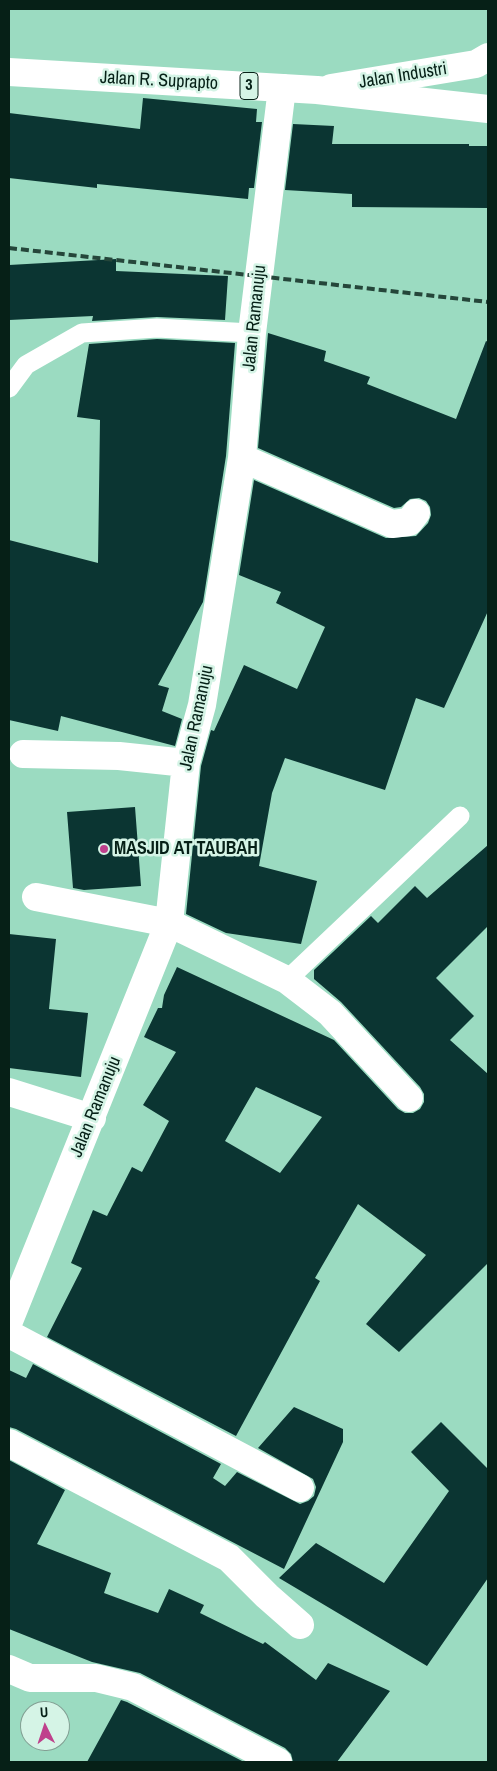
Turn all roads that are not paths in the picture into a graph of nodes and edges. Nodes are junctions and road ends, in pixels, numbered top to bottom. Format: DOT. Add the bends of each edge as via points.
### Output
graph roads {
  1 [pos="488,57"];
  2 [pos="9,72"];
  3 [pos="282,88"];
  4 [pos="317,90"];
  5 [pos="488,109"];
  6 [pos="252,333"];
  7 [pos="9,388"];
  8 [pos="242,458"];
  9 [pos="416,513"];
  10 [pos="23,754"];
  11 [pos="186,763"];
  12 [pos="460,816"];
  13 [pos="36,897"];
  14 [pos="169,923"];
  15 [pos="287,980"];
  16 [pos="9,1092"];
  17 [pos="409,1098"];
  18 [pos="92,1118"];
  19 [pos="9,1321"];
  20 [pos="9,1334"];
  21 [pos="9,1443"];
  22 [pos="300,1488"];
  23 [pos="300,1625"];
  24 [pos="9,1669"];
  25 [pos="278,1762"];
  1 -- 4 [label="main road, Jalan Industri" via="476,64"];
  2 -- 3 [label="main road, Jalan R. Suprapto / 3"];
  3 -- 4 [label="main road, Jalan R. Suprapto / 3"];
  3 -- 6 [label="main road, Jalan Ramanuju"];
  4 -- 5 [label="main road, Jalan R. Suprapto / 3"];
  6 -- 7 [label="lane" via="157,328 82,333 26,365"];
  6 -- 8 [label="main road, Jalan Ramanuju"];
  8 -- 9 [label="main road" via="392,524 409,522"];
  8 -- 11 [label="main road, Jalan Ramanuju" via="202,705"];
  10 -- 11 [label="main road" via="119,756"];
  11 -- 14 [label="main road, Jalan Ramanuju"];
  12 -- 15 [label="lane"];
  13 -- 14 [label="main road"];
  14 -- 15 [label="main road"];
  14 -- 18 [label="main road, Jalan Ramanuju"];
  15 -- 17 [label="main road" via="330,1013"];
  16 -- 18 [label="main road"];
  18 -- 19 [label="main road, Jalan Ramanuju"];
  20 -- 22 [label="main road"];
  21 -- 23 [label="main road" via="229,1558"];
  24 -- 25 [label="main road" via="30,1678 96,1678 133,1687"];
}
